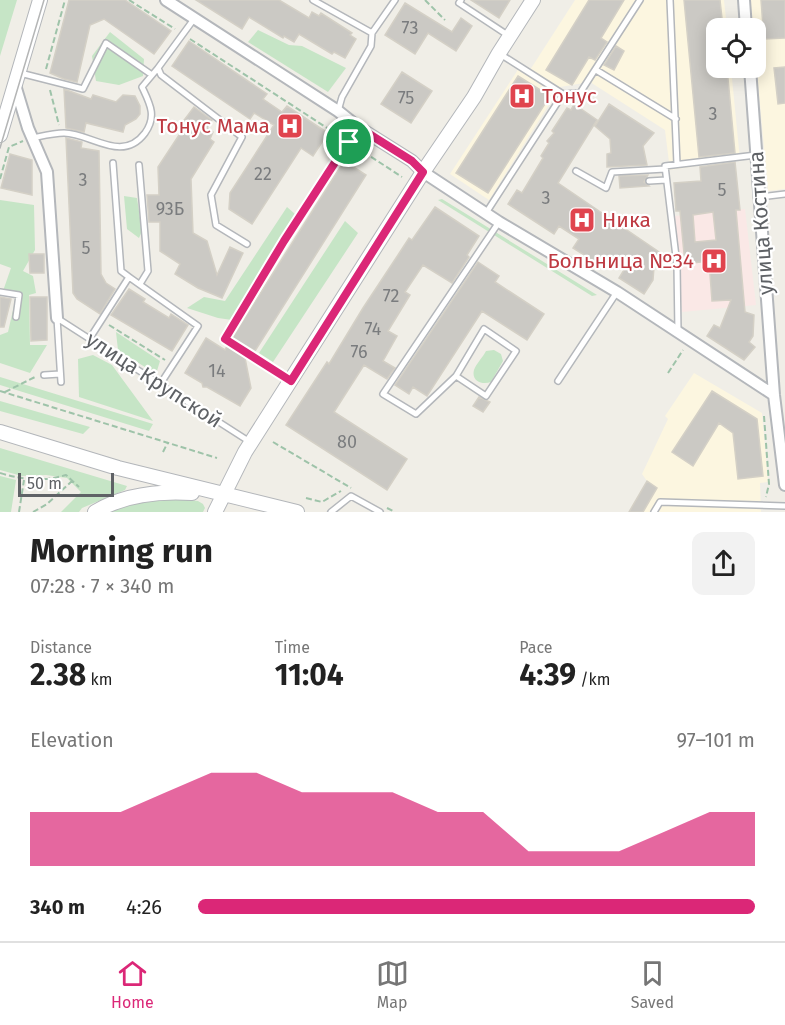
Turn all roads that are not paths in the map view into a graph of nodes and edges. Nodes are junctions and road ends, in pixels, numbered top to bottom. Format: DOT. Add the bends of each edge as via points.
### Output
graph roads {
  1 [pos="40,0"];
  2 [pos="165,0"];
  3 [pos="313,0"];
  4 [pos="394,0"];
  5 [pos="461,0"];
  6 [pos="533,0"];
  7 [pos="640,0"];
  8 [pos="670,0"];
  9 [pos="744,0"];
  10 [pos="745,18"];
  11 [pos="194,19"];
  12 [pos="372,33"];
  13 [pos="509,36"];
  14 [pos="499,53"];
  15 [pos="158,68"];
  16 [pos="596,70"];
  17 [pos="152,75"];
  18 [pos="751,78"];
  19 [pos="17,79"];
  20 [pos="563,94"];
  21 [pos="338,111"];
  22 [pos="676,119"];
  23 [pos="358,127"];
  24 [pos="0,135"];
  25 [pos="32,138"];
  26 [pos="756,155"];
  27 [pos="113,163"];
  28 [pos="677,164"];
  29 [pos="139,165"];
  30 [pos="665,169"];
  31 [pos="576,171"];
  32 [pos="423,172"];
  33 [pos="666,180"];
  34 [pos="649,181"];
  35 [pos="785,194"];
  36 [pos="759,197"];
  37 [pos="486,213"];
  38 [pos="499,222"];
  39 [pos="247,244"];
  40 [pos="129,277"];
  41 [pos="140,284"];
  42 [pos="0,292"];
  43 [pos="617,292"];
  44 [pos="16,317"];
  45 [pos="57,318"];
  46 [pos="678,332"];
  47 [pos="90,338"];
  48 [pos="60,374"];
  49 [pos="44,375"];
  50 [pos="456,376"];
  51 [pos="61,381"];
  52 [pos="291,381"];
  53 [pos="558,381"];
  54 [pos="160,383"];
  55 [pos="780,395"];
  56 [pos="0,432"];
  57 [pos="251,443"];
  58 [pos="783,458"];
  59 [pos="785,485"];
  60 [pos="224,495"];
  61 [pos="785,506"];
  62 [pos="95,512"];
  63 [pos="214,512"];
  64 [pos="297,512"];
  65 [pos="331,512"];
  66 [pos="380,512"];
  67 [pos="654,512"];
  1 -- 19 [label="main road"];
  2 -- 11 [label="street"];
  3 -- 12 [label="lane"];
  4 -- 12 [label="lane"];
  5 -- 13 [label="lane" via="459,3"];
  6 -- 13 [label="main road"];
  7 -- 16 [label="lane"];
  8 -- 22 [label="lane"];
  9 -- 10 [label="street"];
  11 -- 15 [label="lane"];
  11 -- 21 [label="street"];
  12 -- 21 [label="lane" via="371,46"];
  13 -- 14 [label="main road"];
  14 -- 20 [label="lane"];
  14 -- 32 [label="main road"];
  15 -- 17 [label="lane"];
  15 -- 39 [label="lane" via="161,75 242,137 211,195 216,225"];
  16 -- 20 [label="lane" via="580,93"];
  16 -- 22 [label="lane"];
  17 -- 19 [label="lane" via="106,43 82,89 47,80"];
  17 -- 25 [label="lane" via="142,87 153,109 152,124 139,142 121,147 66,133"];
  18 -- 26 [label="street, улица Костина"];
  19 -- 24 [label="main road"];
  19 -- 25 [label="street"];
  20 -- 37 [label="lane"];
  21 -- 23 [label="street"];
  22 -- 28 [label="lane"];
  23 -- 32 [label="street"];
  23 -- 52 [label="lane" via="225,339"];
  25 -- 45 [label="street" via="47,172"];
  26 -- 28 [label="lane"];
  26 -- 36 [label="street, улица Костина"];
  27 -- 40 [label="lane" via="121,271"];
  28 -- 30 [label="lane"];
  29 -- 41 [label="lane" via="148,271"];
  30 -- 31 [label="lane" via="612,172 606,188"];
  30 -- 33 [label="lane"];
  32 -- 37 [label="street"];
  32 -- 52 [label="main road"];
  33 -- 34 [label="lane"];
  33 -- 46 [label="lane" via="677,266"];
  35 -- 36 [label="lane"];
  36 -- 55 [label="street, улица Костина"];
  37 -- 38 [label="street"];
  38 -- 43 [label="street"];
  38 -- 50 [label="lane" via="383,394 416,414"];
  40 -- 41 [label="lane"];
  40 -- 47 [label="lane"];
  41 -- 54 [label="lane" via="198,326"];
  42 -- 44 [label="lane" via="19,295"];
  43 -- 46 [label="street"];
  43 -- 53 [label="lane"];
  45 -- 47 [label="lane, улица Крупской"];
  45 -- 48 [label="lane"];
  46 -- 55 [label="street"];
  47 -- 54 [label="lane, улица Крупской"];
  48 -- 49 [label="lane"];
  48 -- 51 [label="lane"];
  50 -- 50 [label="lane" via="484,329 516,351 486,396"];
  52 -- 57 [label="main road"];
  54 -- 57 [label="lane, улица Крупской"];
  55 -- 58 [label="street, улица Костина"];
  56 -- 60 [label="main road"];
  57 -- 60 [label="main road"];
  58 -- 59 [label="street, улица Костина"];
  60 -- 62 [label="main road" via="168,492 134,497"];
  60 -- 63 [label="main road"];
  60 -- 64 [label="main road"];
  61 -- 67 [label="lane" via="660,502"];
  65 -- 66 [label="lane" via="351,496"];
}
